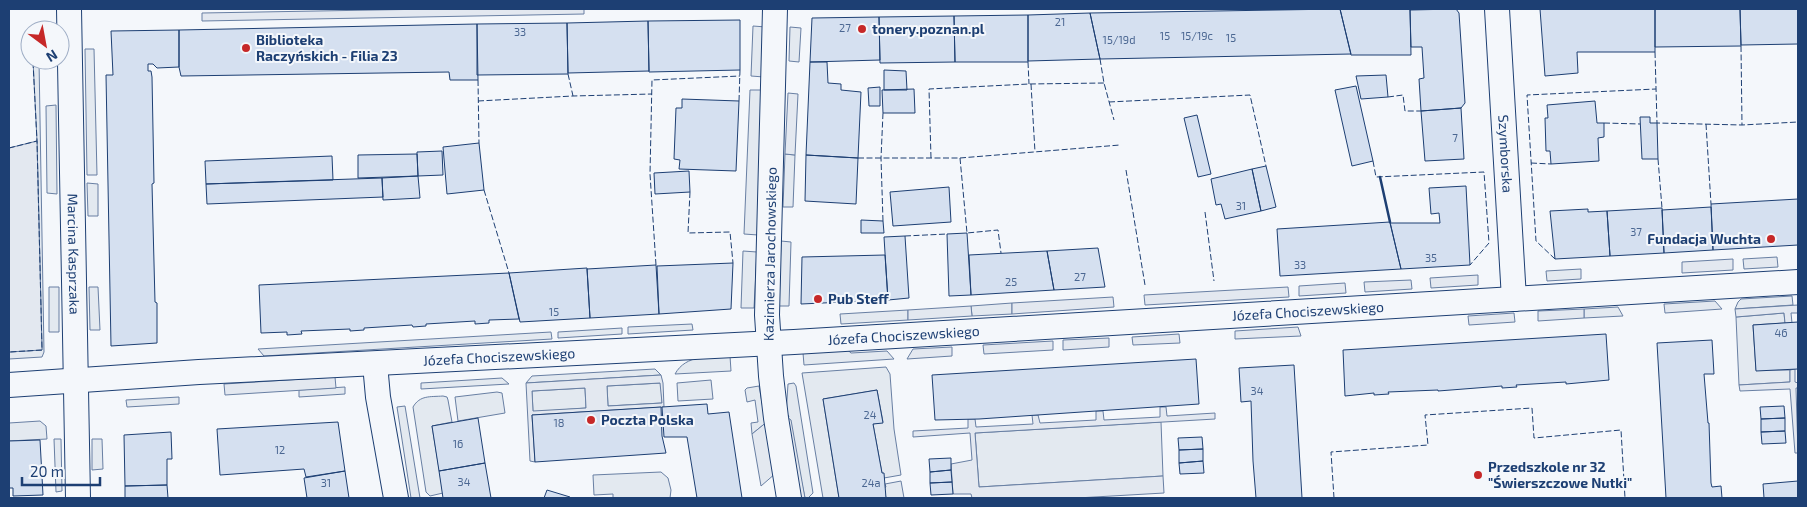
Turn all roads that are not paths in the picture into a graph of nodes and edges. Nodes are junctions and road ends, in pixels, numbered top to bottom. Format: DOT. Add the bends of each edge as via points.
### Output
graph roads {
  1 [pos="69,9"];
  2 [pos="775,9"];
  3 [pos="1497,9"];
  4 [pos="1798,282"];
  5 [pos="1514,299"];
  6 [pos="769,344"];
  7 [pos="375,364"];
  8 [pos="75,380"];
  9 [pos="9,384"];
  10 [pos="78,498"];
  11 [pos="396,498"];
  12 [pos="789,498"];
  1 -- 8 [label="street, Marcina Kasprzaka"];
  2 -- 6 [label="street, Kazimierza Jarochowskiego" via="767,315"];
  3 -- 5 [label="street, Szymborska"];
  4 -- 5 [label="street, Józefa Chociszewskiego"];
  5 -- 6 [label="street, Józefa Chociszewskiego"];
  6 -- 7 [label="street, Józefa Chociszewskiego"];
  6 -- 12 [label="street, Kazimierza Jarochowskiego" via="776,418"];
  7 -- 8 [label="street, Józefa Chociszewskiego"];
  7 -- 11 [label="street"];
  8 -- 9 [label="street, Józefa Chociszewskiego"];
  8 -- 10 [label="street, Marcina Kasprzaka"];
}
